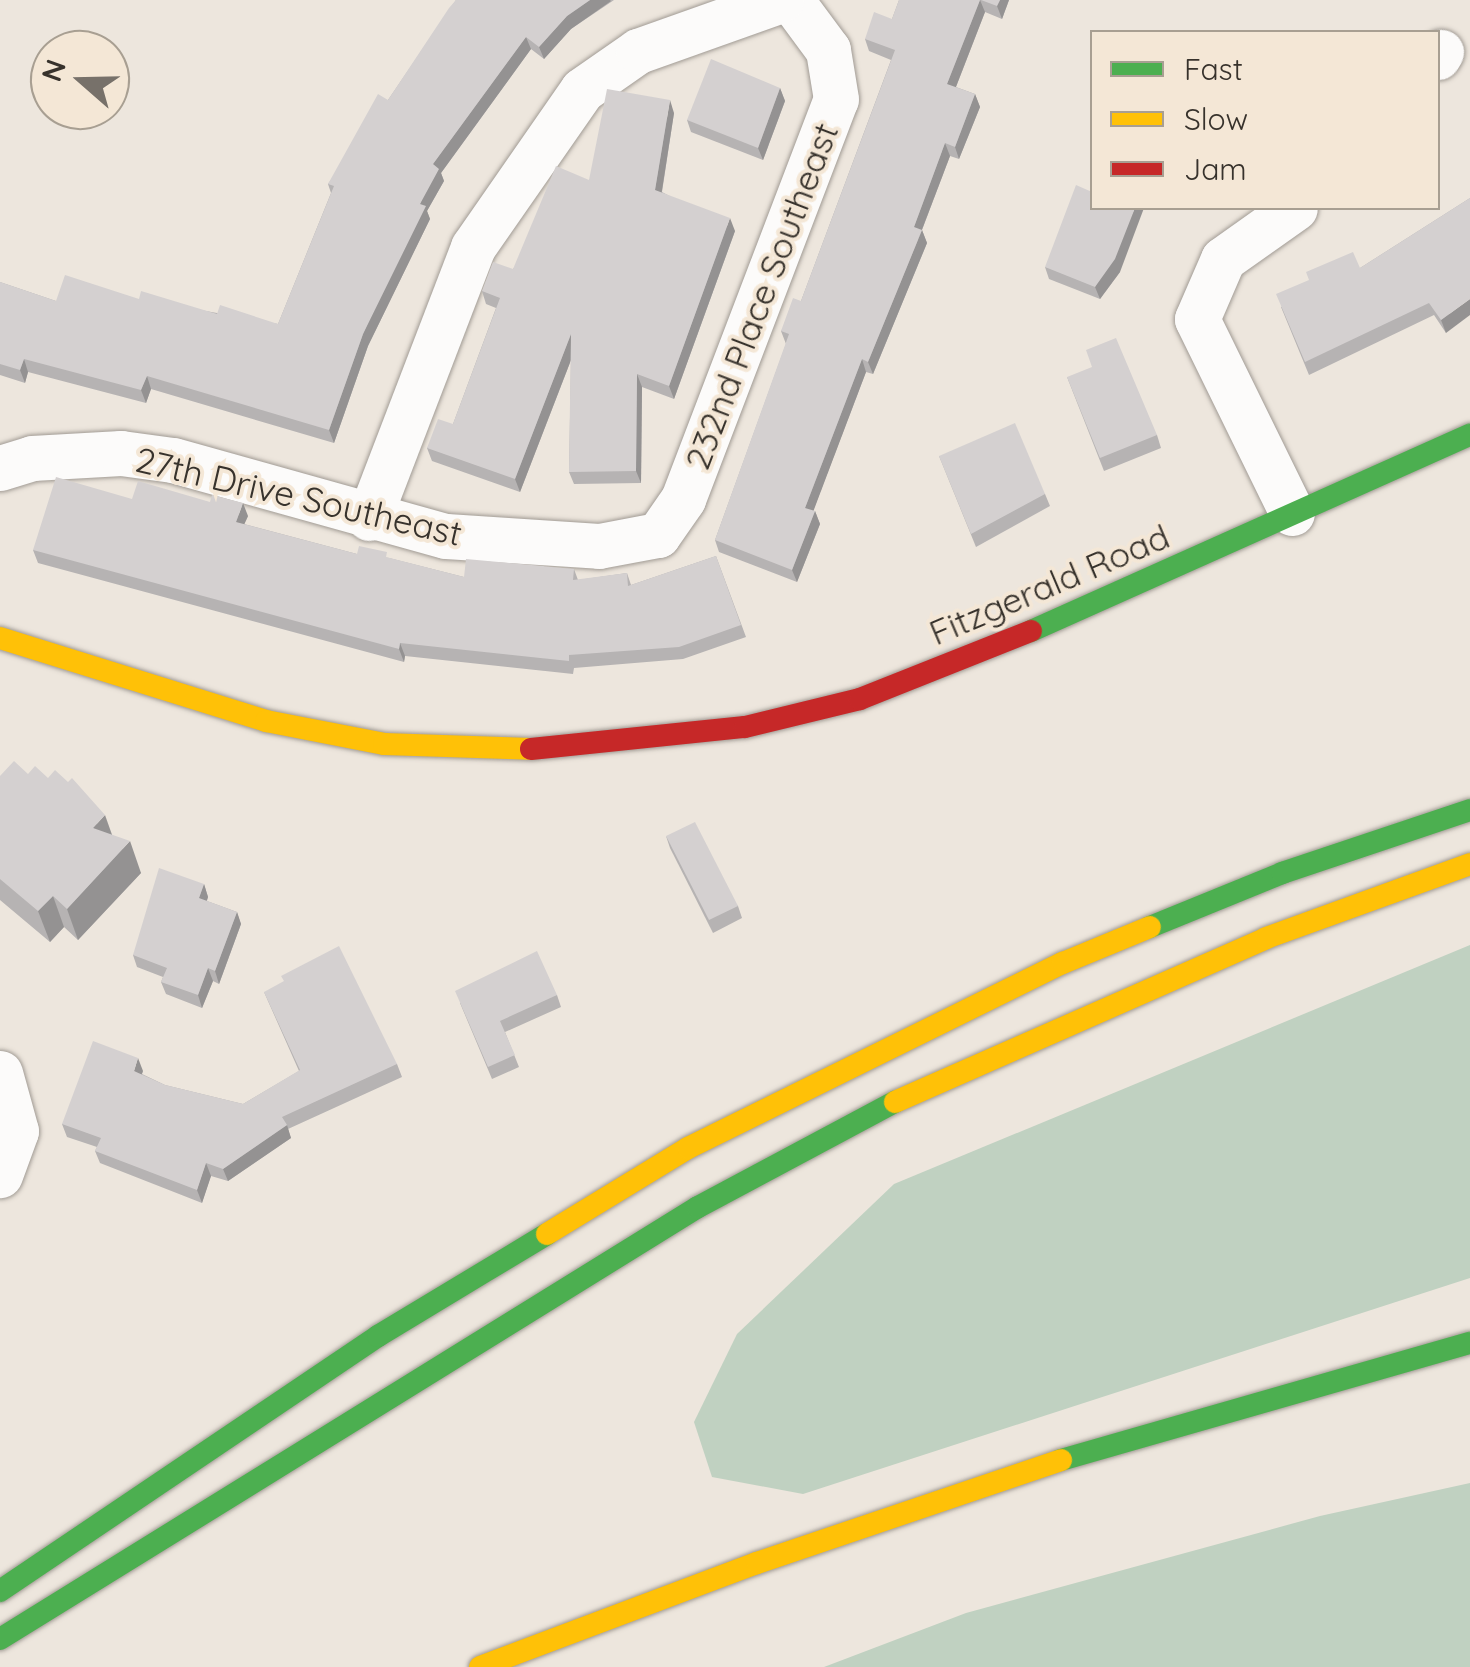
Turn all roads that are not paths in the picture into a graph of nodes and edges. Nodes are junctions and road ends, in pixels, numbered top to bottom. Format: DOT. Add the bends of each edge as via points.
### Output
graph roads {
  1 [pos="782,0"];
  2 [pos="791,0"];
  3 [pos="1292,210"];
  4 [pos="1470,435"];
  5 [pos="0,468"];
  6 [pos="1292,514"];
  7 [pos="369,518"];
  8 [pos="658,535"];
  9 [pos="0,638"];
  10 [pos="1470,810"];
  11 [pos="1470,864"];
  12 [pos="0,1074"];
  13 [pos="0,1176"];
  14 [pos="1470,1343"];
  15 [pos="0,1591"];
  16 [pos="0,1638"];
  17 [pos="480,1667"];
  1 -- 7 [label="street" via="638,51 582,90 473,247"];
  2 -- 8 [label="street, 232nd Place Southeast" via="828,50 836,99 683,500"];
  3 -- 6 [label="street" via="1222,259 1198,318"];
  4 -- 6 [label="main road, Fitzgerald Road"];
  5 -- 7 [label="street, 27th Drive Southeast" via="32,458 121,453 173,460"];
  6 -- 9 [label="main road, Fitzgerald Road" via="1132,590 860,699 746,727 637,741 502,752 384,744 266,721"];
  7 -- 8 [label="street, 27th Drive Southeast" via="446,536 560,544 598,546"];
  10 -- 15 [label="main road" via="1282,872 1062,963 787,1095 549,1229 378,1336"];
  11 -- 16 [label="main road" via="1266,938 878,1110 698,1207"];
  12 -- 13 [label="street" via="16,1131"];
  14 -- 17 [label="main road" via="1065,1460 756,1563"];
}
